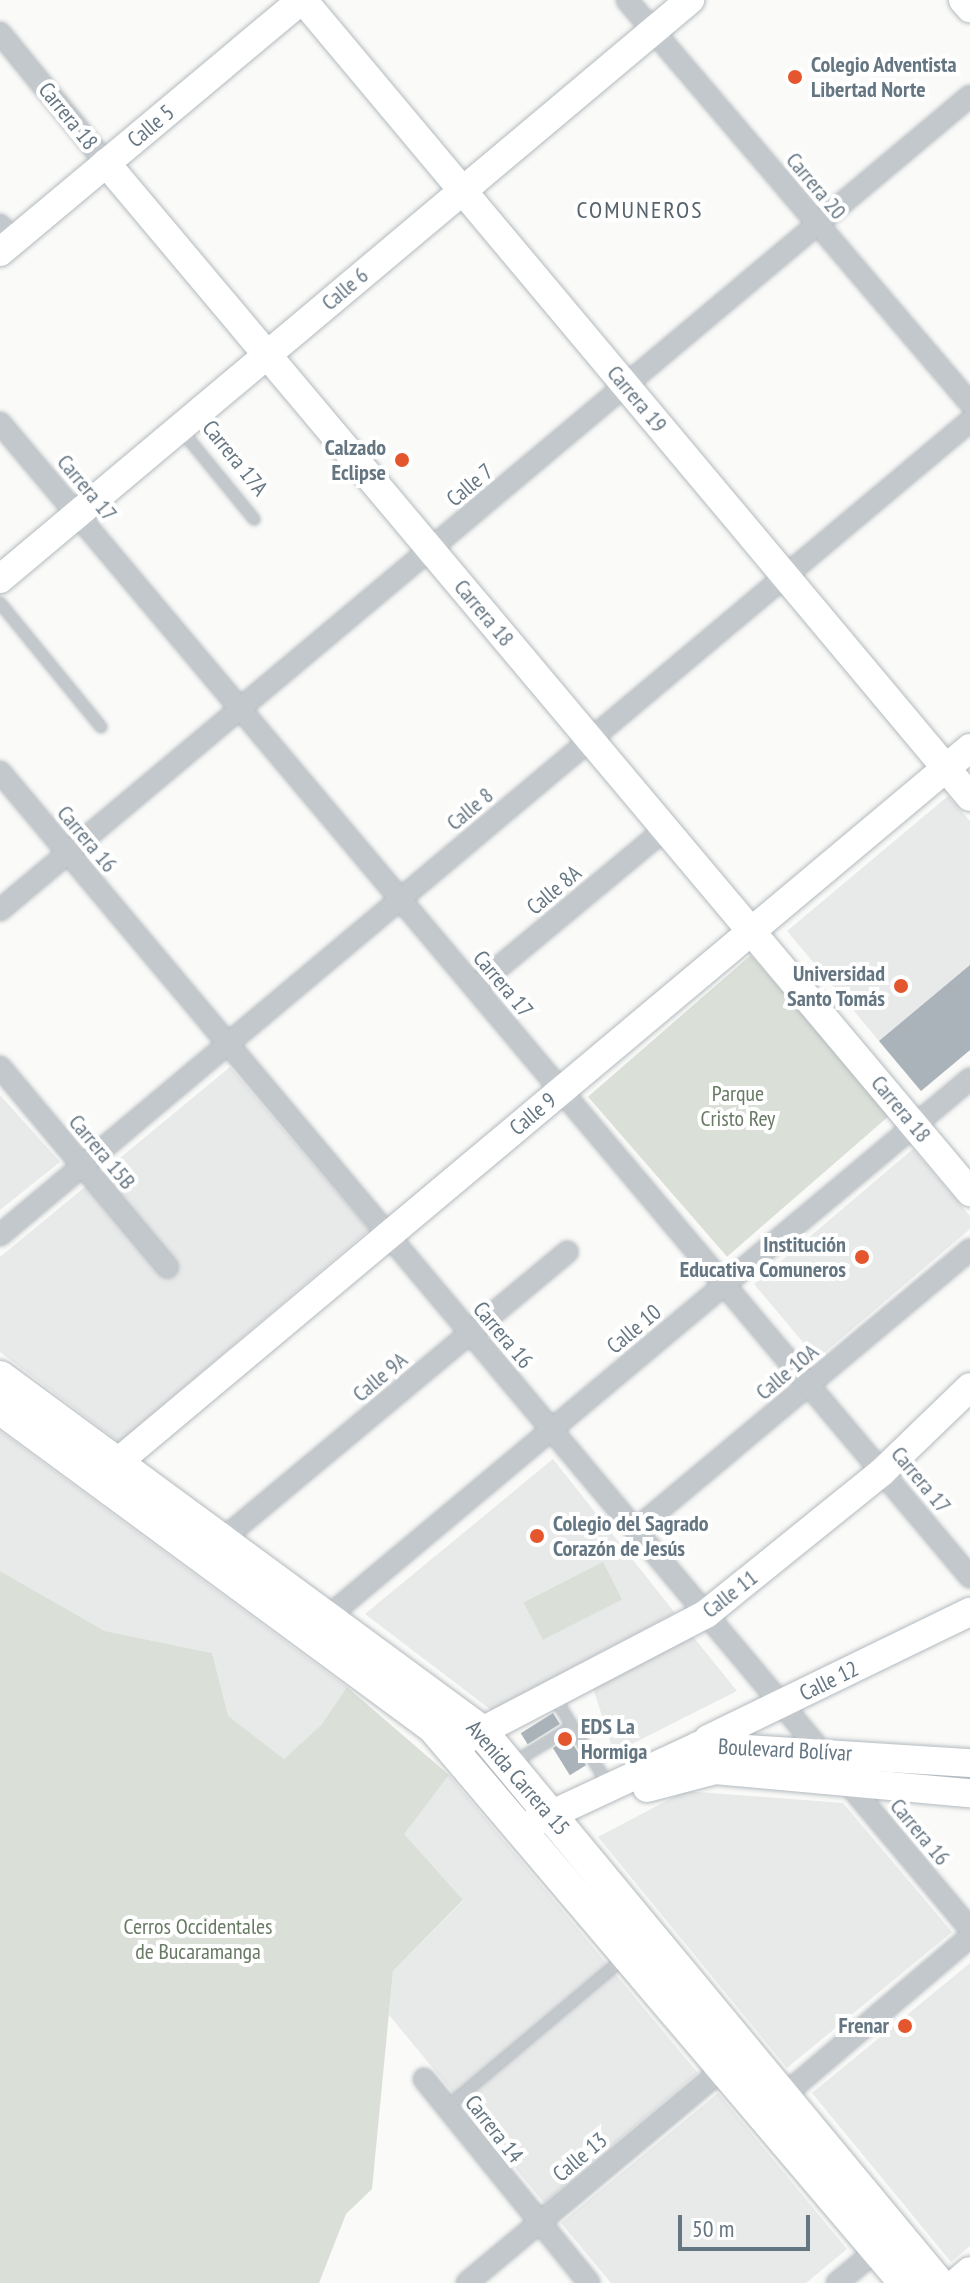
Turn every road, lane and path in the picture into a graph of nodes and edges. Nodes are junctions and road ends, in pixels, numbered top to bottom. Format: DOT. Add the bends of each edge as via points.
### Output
graph roads {
  1 [pos="302,0"];
  2 [pos="627,0"];
  3 [pos="690,0"];
  4 [pos="963,0"];
  5 [pos="970,8"];
  6 [pos="653,31"];
  7 [pos="0,33"];
  8 [pos="970,96"];
  9 [pos="106,163"];
  10 [pos="463,191"];
  11 [pos="817,225"];
  12 [pos="4,239"];
  13 [pos="267,355"];
  14 [pos="625,385"];
  15 [pos="970,403"];
  16 [pos="970,421"];
  17 [pos="0,423"];
  18 [pos="179,428"];
  19 [pos="77,514"];
  20 [pos="254,519"];
  21 [pos="430,549"];
  22 [pos="785,576"];
  23 [pos="0,579"];
  24 [pos="0,603"];
  25 [pos="241,708"];
  26 [pos="101,727"];
  27 [pos="590,740"];
  28 [pos="970,748"];
  29 [pos="946,768"];
  30 [pos="0,772"];
  31 [pos="970,797"];
  32 [pos="665,829"];
  33 [pos="68,853"];
  34 [pos="400,899"];
  35 [pos="0,910"];
  36 [pos="751,931"];
  37 [pos="475,987"];
  38 [pos="228,1044"];
  39 [pos="0,1067"];
  40 [pos="970,1079"];
  41 [pos="562,1091"];
  42 [pos="914,1126"];
  43 [pos="82,1166"];
  44 [pos="970,1192"];
  45 [pos="0,1235"];
  46 [pos="389,1236"];
  47 [pos="970,1250"];
  48 [pos="567,1252"];
  49 [pos="167,1267"];
  50 [pos="725,1285"];
  51 [pos="470,1333"];
  52 [pos="0,1377"];
  53 [pos="809,1385"];
  54 [pos="970,1387"];
  55 [pos="0,1408"];
  56 [pos="551,1430"];
  57 [pos="107,1472"];
  58 [pos="882,1472"];
  59 [pos="635,1530"];
  60 [pos="224,1538"];
  61 [pos="970,1577"];
  62 [pos="970,1612"];
  63 [pos="706,1614"];
  64 [pos="330,1615"];
  65 [pos="553,1695"];
  66 [pos="781,1704"];
  67 [pos="573,1726"];
  68 [pos="481,1731"];
  69 [pos="452,1746"];
  70 [pos="687,1749"];
  71 [pos="820,1751"];
  72 [pos="970,1763"];
  73 [pos="509,1765"];
  74 [pos="846,1782"];
  75 [pos="609,1786"];
  76 [pos="970,1793"];
  77 [pos="542,1828"];
  78 [pos="970,1929"];
  79 [pos="970,1937"];
  80 [pos="629,1954"];
  81 [pos="724,2068"];
  82 [pos="424,2079"];
  83 [pos="782,2097"];
  84 [pos="447,2107"];
  85 [pos="539,2223"];
  86 [pos="877,2250"];
  87 [pos="970,2271"];
  88 [pos="467,2283"];
  89 [pos="589,2283"];
  90 [pos="837,2283"];
  91 [pos="905,2283"];
  92 [pos="938,2283"];
  93 [pos="956,2283"];
  1 -- 9 [label="street, Calle 5"];
  1 -- 10 [label="street, Carrera 19"];
  2 -- 6 [label="street, Carrera 20"];
  3 -- 6 [label="street, Calle 6"];
  4 -- 5 [label="street"];
  6 -- 10 [label="street, Calle 6"];
  6 -- 11 [label="street, Carrera 20"];
  7 -- 9 [label="street, Carrera 18"];
  8 -- 11 [label="street, Calle 7"];
  9 -- 12 [label="street, Calle 5"];
  9 -- 13 [label="street, Carrera 18"];
  10 -- 13 [label="street, Calle 6"];
  10 -- 14 [label="street, Carrera 19"];
  11 -- 14 [label="street, Calle 7"];
  11 -- 15 [label="street, Carrera 20"];
  13 -- 18 [label="street, Calle 6"];
  13 -- 21 [label="street, Carrera 18"];
  14 -- 21 [label="street, Calle 7"];
  14 -- 22 [label="street, Carrera 19"];
  16 -- 22 [label="street, Calle 8"];
  17 -- 19 [label="street, Carrera 17"];
  18 -- 19 [label="street, Calle 6"];
  18 -- 20 [label="lane, Carrera 17A"];
  19 -- 23 [label="street, Calle 6"];
  19 -- 25 [label="street, Carrera 17"];
  21 -- 25 [label="street, Calle 7"];
  21 -- 27 [label="street, Carrera 18"];
  22 -- 27 [label="street, Calle 8"];
  22 -- 29 [label="street, Carrera 19"];
  24 -- 26 [label="lane"];
  25 -- 33 [label="street, Calle 7"];
  25 -- 34 [label="street, Carrera 17"];
  27 -- 32 [label="street, Carrera 18"];
  27 -- 34 [label="street, Calle 8"];
  28 -- 29 [label="street, Calle 9"];
  29 -- 31 [label="street, Carrera 19"];
  29 -- 36 [label="street, Calle 9"];
  30 -- 33 [label="street, Carrera 16"];
  32 -- 36 [label="street, Carrera 18"];
  32 -- 37 [label="street, Calle 8A"];
  33 -- 35 [label="street, Calle 7"];
  33 -- 38 [label="street, Carrera 16"];
  34 -- 37 [label="street, Carrera 17"];
  34 -- 38 [label="street, Calle 8"];
  36 -- 41 [label="street, Calle 9"];
  36 -- 42 [label="street, Carrera 18"];
  37 -- 41 [label="street, Carrera 17"];
  38 -- 43 [label="street, Calle 8"];
  38 -- 46 [label="street, Carrera 16"];
  39 -- 43 [label="street, Carrera 15B"];
  40 -- 42 [label="street, Calle 10"];
  41 -- 46 [label="street, Calle 9"];
  41 -- 50 [label="street, Carrera 17"];
  42 -- 44 [label="street, Carrera 18"];
  42 -- 50 [label="street, Calle 10"];
  43 -- 45 [label="street, Calle 8"];
  43 -- 49 [label="street, Carrera 15B"];
  46 -- 51 [label="street, Carrera 16"];
  46 -- 57 [label="street, Calle 9"];
  47 -- 53 [label="street, Calle 10A"];
  48 -- 51 [label="street, Calle 9A"];
  50 -- 53 [label="street, Carrera 17"];
  50 -- 56 [label="street, Calle 10"];
  51 -- 56 [label="street, Carrera 16"];
  51 -- 60 [label="street, Calle 9A"];
  52 -- 57 [label="main road, Avenida Carrera 15"];
  53 -- 58 [label="street, Carrera 17"];
  53 -- 59 [label="street, Calle 10A"];
  54 -- 58 [label="street, Calle 11"];
  55 -- 57 [label="main road, Avenida Carrera 15"];
  56 -- 59 [label="street, Carrera 16"];
  56 -- 64 [label="street, Calle 10"];
  57 -- 60 [label="main road, Avenida Carrera 15"];
  57 -- 69 [label="main road, Avenida Carrera 15" via="383,1685"];
  58 -- 61 [label="street, Carrera 17"];
  58 -- 63 [label="street, Calle 11"];
  59 -- 63 [label="street, Carrera 16"];
  60 -- 64 [label="main road, Avenida Carrera 15"];
  62 -- 66 [label="street, Calle 12"];
  63 -- 65 [label="street, Calle 11"];
  63 -- 66 [label="street, Carrera 16"];
  64 -- 68 [label="main road, Avenida Carrera 15"];
  65 -- 67 [label="lane"];
  65 -- 68 [label="street, Calle 11"];
  66 -- 70 [label="street, Calle 12"];
  66 -- 71 [label="street, Carrera 16"];
  67 -- 73 [label="lane"];
  67 -- 75 [label="lane"];
  68 -- 69 [label="street, Calle 11"];
  68 -- 73 [label="main road, Avenida Carrera 15"];
  69 -- 77 [label="main road, Avenida Carrera 15"];
  70 -- 71 [label="street, Boulevard Bolívar" via="737,1744"];
  70 -- 75 [label="street, Boulevard Bolívar"];
  71 -- 72 [label="street, Boulevard Bolívar"];
  71 -- 74 [label="street, Carrera 16"];
  73 -- 77 [label="main road, Avenida Carrera 15"];
  74 -- 76 [label="street, Boulevard Bolívar"];
  74 -- 77 [label="street, Boulevard Bolívar" via="698,1770"];
  74 -- 78 [label="street, Carrera 16"];
  75 -- 77 [label="street, Boulevard Bolívar"];
  77 -- 80 [label="main road, Avenida Carrera 15"];
  77 -- 83 [label="main road, Avenida Carrera 15"];
  79 -- 83 [label="street"];
  80 -- 81 [label="main road, Avenida Carrera 15"];
  80 -- 84 [label="lane"];
  81 -- 85 [label="street, Calle 13"];
  81 -- 86 [label="main road, Avenida Carrera 15"];
  82 -- 84 [label="street, Carrera 14"];
  83 -- 92 [label="main road, Avenida Carrera 15"];
  84 -- 85 [label="street, Carrera 14"];
  85 -- 88 [label="street, Calle 13"];
  85 -- 89 [label="street, Carrera 14"];
  86 -- 90 [label="street"];
  86 -- 91 [label="main road, Avenida Carrera 15"];
  87 -- 93 [label="street"];
}
